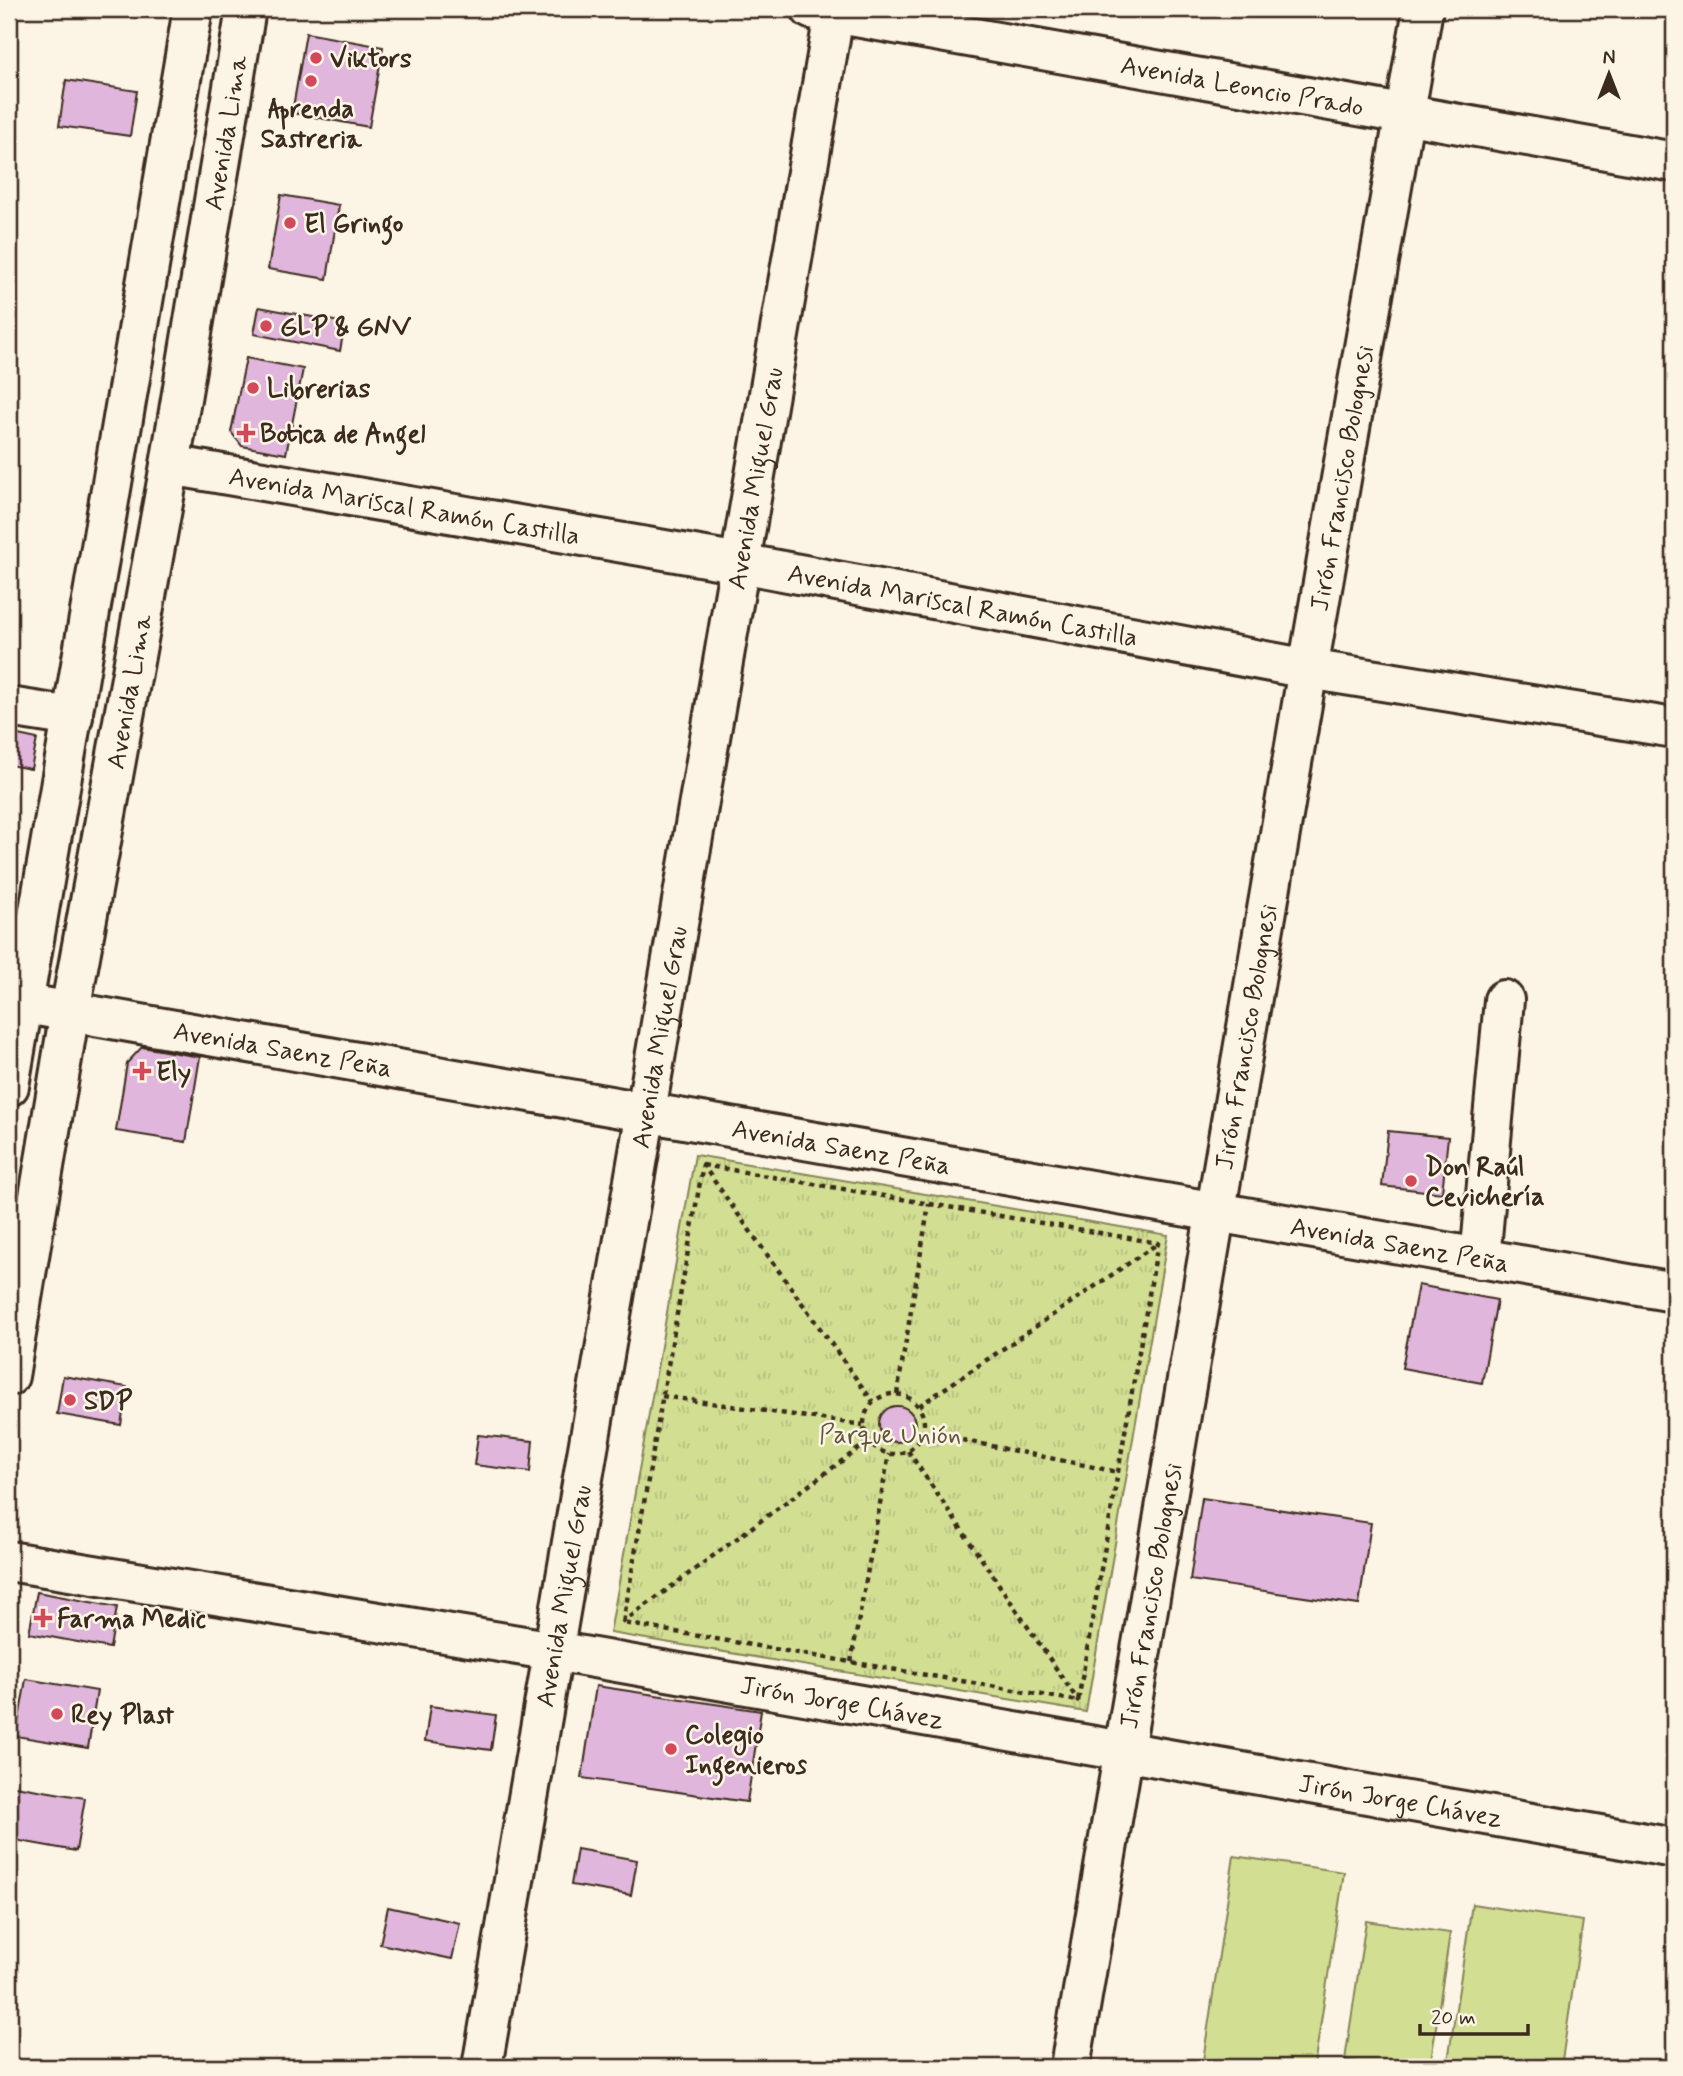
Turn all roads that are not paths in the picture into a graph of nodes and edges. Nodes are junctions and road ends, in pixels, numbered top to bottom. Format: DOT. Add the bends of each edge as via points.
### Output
graph roads {
  1 [pos="193,9"];
  2 [pos="246,9"];
  3 [pos="1423,9"];
  4 [pos="826,10"];
  5 [pos="1405,115"];
  6 [pos="1674,162"];
  7 [pos="170,465"];
  8 [pos="740,563"];
  9 [pos="1308,669"];
  10 [pos="9,707"];
  11 [pos="73,718"];
  12 [pos="1674,727"];
  13 [pos="1504,1000"];
  14 [pos="15,1002"];
  15 [pos="70,1011"];
  16 [pos="12,1047"];
  17 [pos="9,1086"];
  18 [pos="646,1113"];
  19 [pos="1217,1212"];
  20 [pos="1480,1259"];
  21 [pos="1674,1292"];
  22 [pos="9,1376"];
  23 [pos="9,1561"];
  24 [pos="554,1651"];
  25 [pos="1124,1752"];
  26 [pos="1674,1848"];
  27 [pos="482,2067"];
  28 [pos="1070,2067"];
  1 -- 11 [label="street, Avenida Lima"];
  2 -- 7 [label="street, Avenida Lima"];
  3 -- 5 [label="street, Jirón Francisco Bolognesi"];
  4 -- 5 [label="street, Avenida Leoncio Prado"];
  4 -- 8 [label="street, Avenida Miguel Grau"];
  5 -- 6 [label="street, Avenida Leoncio Prado"];
  5 -- 9 [label="street, Jirón Francisco Bolognesi"];
  7 -- 8 [label="street, Avenida Mariscal Ramón Castilla"];
  7 -- 15 [label="street, Avenida Lima"];
  8 -- 9 [label="street, Avenida Mariscal Ramón Castilla"];
  8 -- 18 [label="street, Avenida Miguel Grau"];
  9 -- 12 [label="street, Avenida Mariscal Ramón Castilla"];
  9 -- 19 [label="street, Jirón Francisco Bolognesi"];
  10 -- 11 [label="street"];
  11 -- 14 [label="street, Avenida Lima"];
  13 -- 20 [label="street"];
  14 -- 15 [label="street, Avenida Saenz Peña"];
  14 -- 16 [label="street, Avenida Lima"];
  15 -- 18 [label="street, Avenida Saenz Peña"];
  15 -- 22 [label="street, Avenida Lima"];
  16 -- 17 [label="street, Avenida Lima"];
  18 -- 19 [label="street, Avenida Saenz Peña"];
  18 -- 24 [label="street, Avenida Miguel Grau"];
  19 -- 20 [label="street, Avenida Saenz Peña"];
  19 -- 25 [label="street, Jirón Francisco Bolognesi"];
  20 -- 21 [label="street, Avenida Saenz Peña"];
  23 -- 24 [label="street, Jirón Jorge Chávez"];
  24 -- 25 [label="street, Jirón Jorge Chávez"];
  24 -- 27 [label="street, Avenida Miguel Grau"];
  25 -- 26 [label="street, Jirón Jorge Chávez"];
  25 -- 28 [label="street, Jirón Francisco Bolognesi"];
}
